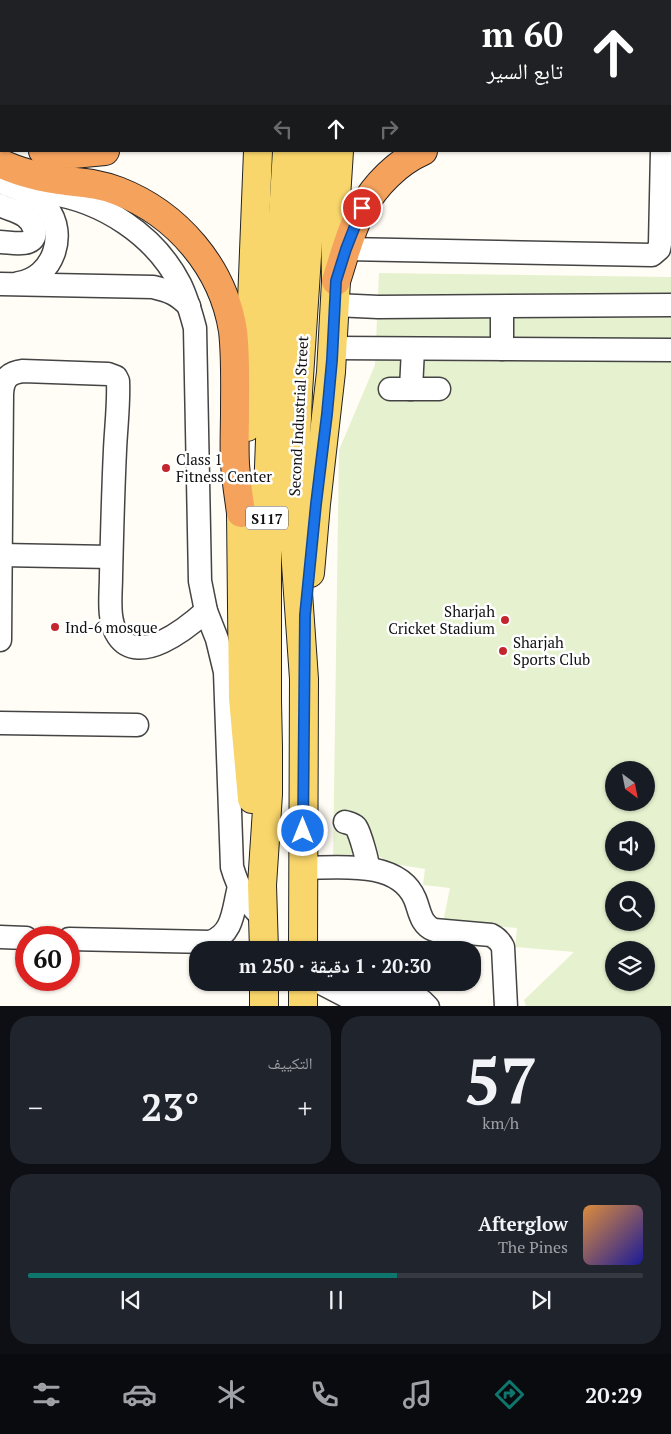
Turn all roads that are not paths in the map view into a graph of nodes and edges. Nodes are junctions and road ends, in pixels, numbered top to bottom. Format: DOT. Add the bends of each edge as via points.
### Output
graph roads {
  1 [pos="54,152"];
  2 [pos="94,152"];
  3 [pos="258,152"];
  4 [pos="287,152"];
  5 [pos="314,152"];
  6 [pos="339,152"];
  7 [pos="421,152"];
  8 [pos="662,152"];
  9 [pos="0,163"];
  10 [pos="0,182"];
  11 [pos="25,192"];
  12 [pos="0,205"];
  13 [pos="0,242"];
  14 [pos="346,249"];
  15 [pos="5,284"];
  16 [pos="335,293"];
  17 [pos="671,305"];
  18 [pos="189,306"];
  19 [pos="502,307"];
  20 [pos="332,348"];
  21 [pos="413,349"];
  22 [pos="502,349"];
  23 [pos="671,350"];
  24 [pos="439,389"];
  25 [pos="240,513"];
  26 [pos="1,555"];
  27 [pos="112,557"];
  28 [pos="206,611"];
  29 [pos="0,640"];
  30 [pos="304,679"];
  31 [pos="0,723"];
  32 [pos="137,725"];
  33 [pos="345,822"];
  34 [pos="303,868"];
  35 [pos="368,868"];
  36 [pos="251,886"];
  37 [pos="0,937"];
  38 [pos="15,938"];
  39 [pos="80,939"];
  40 [pos="264,941"];
  41 [pos="303,941"];
  42 [pos="264,991"];
  43 [pos="303,991"];
  44 [pos="331,994"];
  45 [pos="264,1006"];
  46 [pos="303,1006"];
  47 [pos="428,1006"];
  48 [pos="506,1006"];
  1 -- 2 [label="highway"];
  3 -- 25 [label="main road" via="248,407"];
  4 -- 36 [label="main road, Second Industrial Street / S117" via="268,492 268,794"];
  5 -- 30 [label="main road, Second Industrial Street / S117" via="293,521"];
  6 -- 16 [label="main road"];
  7 -- 14 [label="highway" via="395,169 377,187 362,208"];
  8 -- 14 [label="street" via="660,244 652,255"];
  9 -- 25 [label="highway" via="36,176 117,190 139,200 178,227 208,264 225,300 233,330 235,464"];
  10 -- 11 [label="street"];
  11 -- 15 [label="street" via="46,207 53,218 57,244 53,257 36,277"];
  11 -- 18 [label="street" via="70,198 134,228 168,263"];
  12 -- 13 [label="street" via="25,216 35,233 30,241"];
  14 -- 16 [label="highway"];
  15 -- 18 [label="street" via="153,287 180,297"];
  16 -- 19 [label="street" via="378,307"];
  16 -- 20 [label="main road"];
  17 -- 19 [label="street"];
  18 -- 28 [label="street" via="194,328 199,566"];
  19 -- 22 [label="street"];
  20 -- 21 [label="street"];
  20 -- 30 [label="main road" via="305,615"];
  21 -- 22 [label="street"];
  21 -- 24 [label="street" via="400,389"];
  22 -- 23 [label="street"];
  25 -- 36 [label="main road" via="243,698 254,816"];
  26 -- 27 [label="street"];
  26 -- 27 [label="street" via="3,386 7,378 23,371 108,374 118,381"];
  26 -- 29 [label="street"];
  27 -- 28 [label="street" via="111,614 118,636 126,644 143,648 161,642"];
  28 -- 36 [label="street" via="225,672 231,856 234,872"];
  30 -- 34 [label="main road, Second Industrial Street / S117"];
  31 -- 32 [label="street"];
  33 -- 35 [label="street" via="357,829"];
  34 -- 35 [label="street"];
  34 -- 41 [label="main road, Second Industrial Street / S117"];
  35 -- 48 [label="street" via="402,881 414,898 426,926 434,930 491,935 500,942"];
  36 -- 39 [label="street" via="225,934 218,940"];
  36 -- 40 [label="main road, Second Industrial Street / S117" via="263,918"];
  37 -- 38 [label="street"];
  42 -- 45 [label="main road"];
  43 -- 46 [label="main road"];
  44 -- 47 [label="street" via="416,1000"];
}
